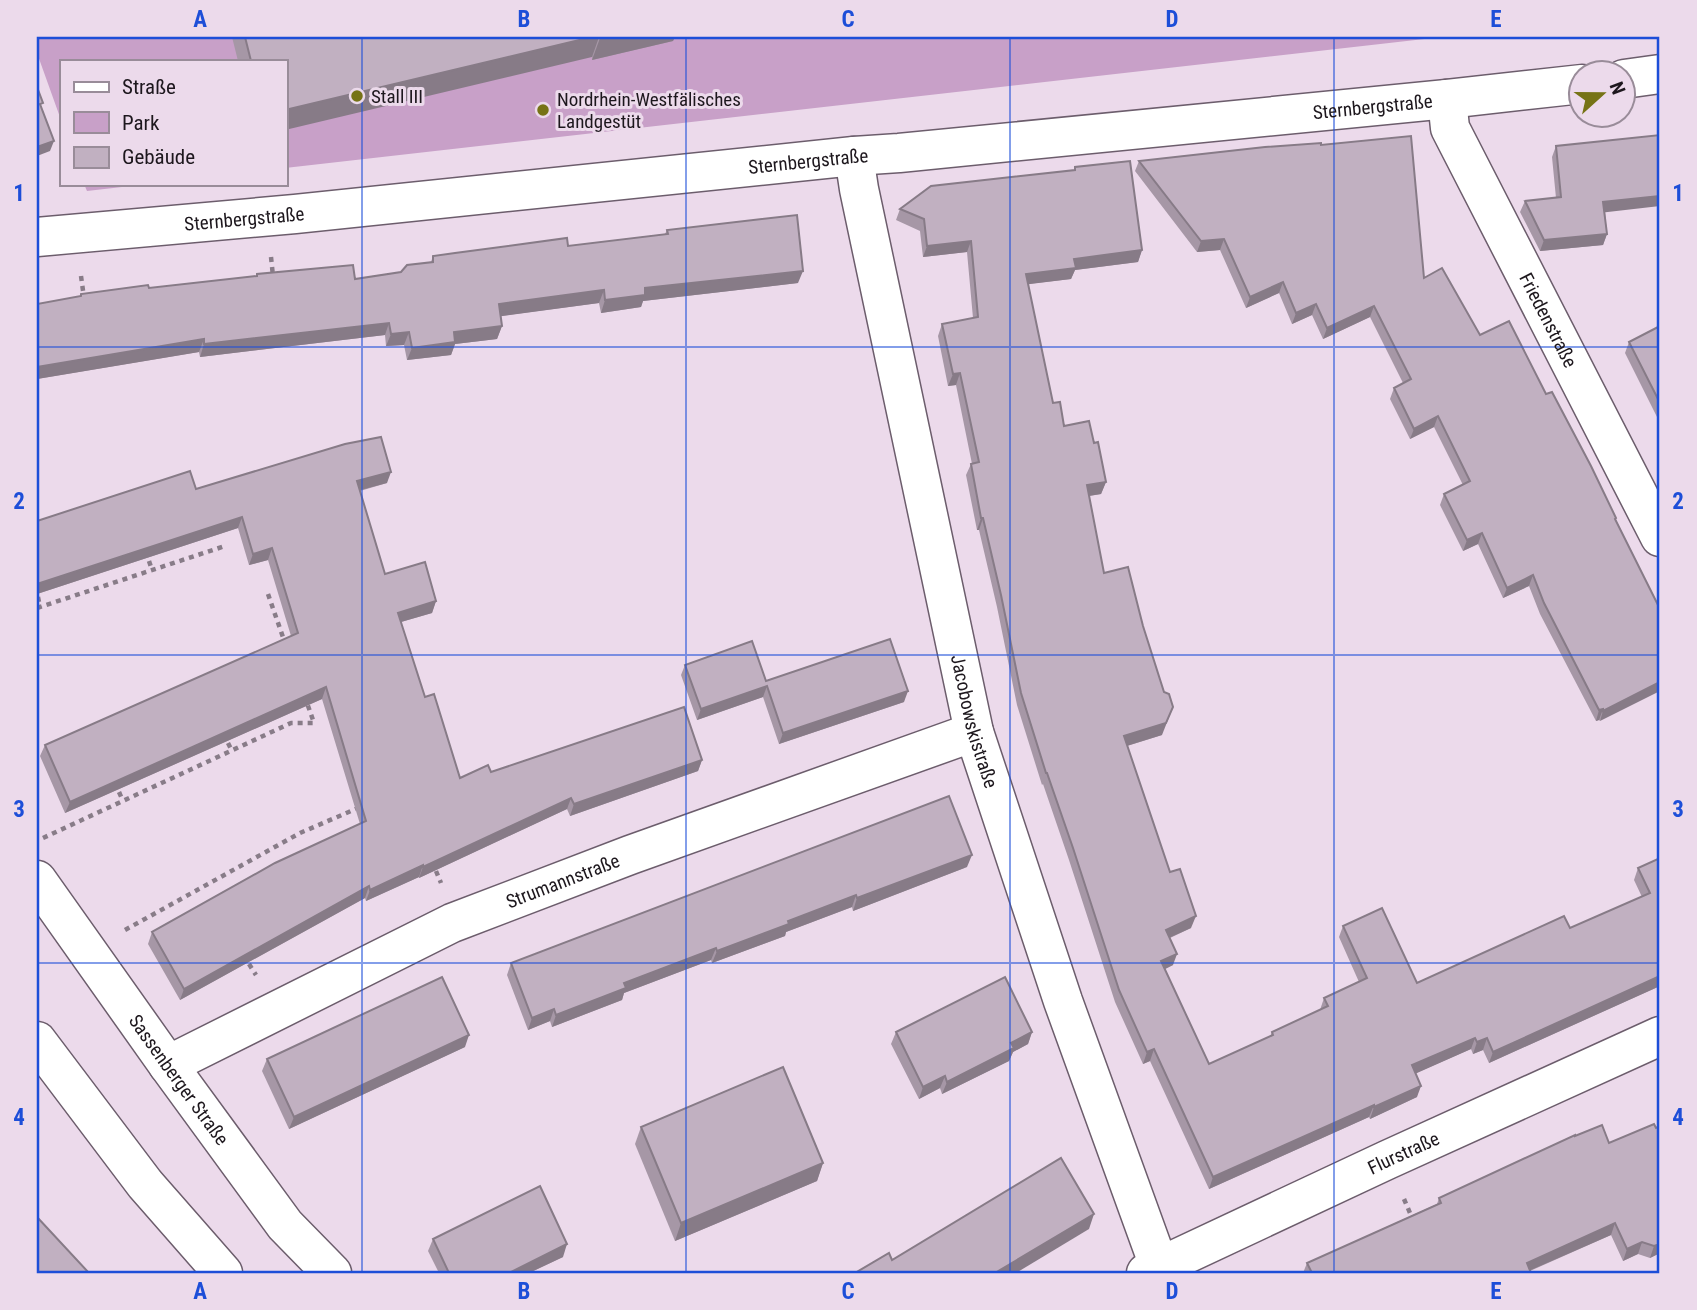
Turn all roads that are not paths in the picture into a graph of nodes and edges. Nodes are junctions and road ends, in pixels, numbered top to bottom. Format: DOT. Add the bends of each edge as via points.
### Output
graph roads {
  1 [pos="1660,75"];
  2 [pos="1638,77"];
  3 [pos="1568,85"];
  4 [pos="1447,99"];
  5 [pos="854,156"];
  6 [pos="37,237"];
  7 [pos="1660,537"];
  8 [pos="974,732"];
  9 [pos="37,880"];
  10 [pos="1660,1036"];
  11 [pos="37,1041"];
  12 [pos="168,1065"];
  13 [pos="1153,1270"];
  14 [pos="223,1273"];
  15 [pos="332,1273"];
  1 -- 2 [label="street"];
  3 -- 4 [label="street, Sternbergstraße"];
  4 -- 5 [label="street, Sternbergstraße"];
  4 -- 7 [label="street, Friedenstraße" via="1450,128"];
  5 -- 6 [label="street, Sternbergstraße"];
  5 -- 8 [label="street, Jacobowskistraße"];
  8 -- 12 [label="street, Strumannstraße" via="452,923"];
  8 -- 13 [label="street, Jacobowskistraße"];
  9 -- 12 [label="street, Sassenberger Straße"];
  10 -- 13 [label="street, Flurstraße"];
  11 -- 14 [label="street" via="145,1184"];
  12 -- 15 [label="street, Sassenberger Straße" via="285,1225"];
}
